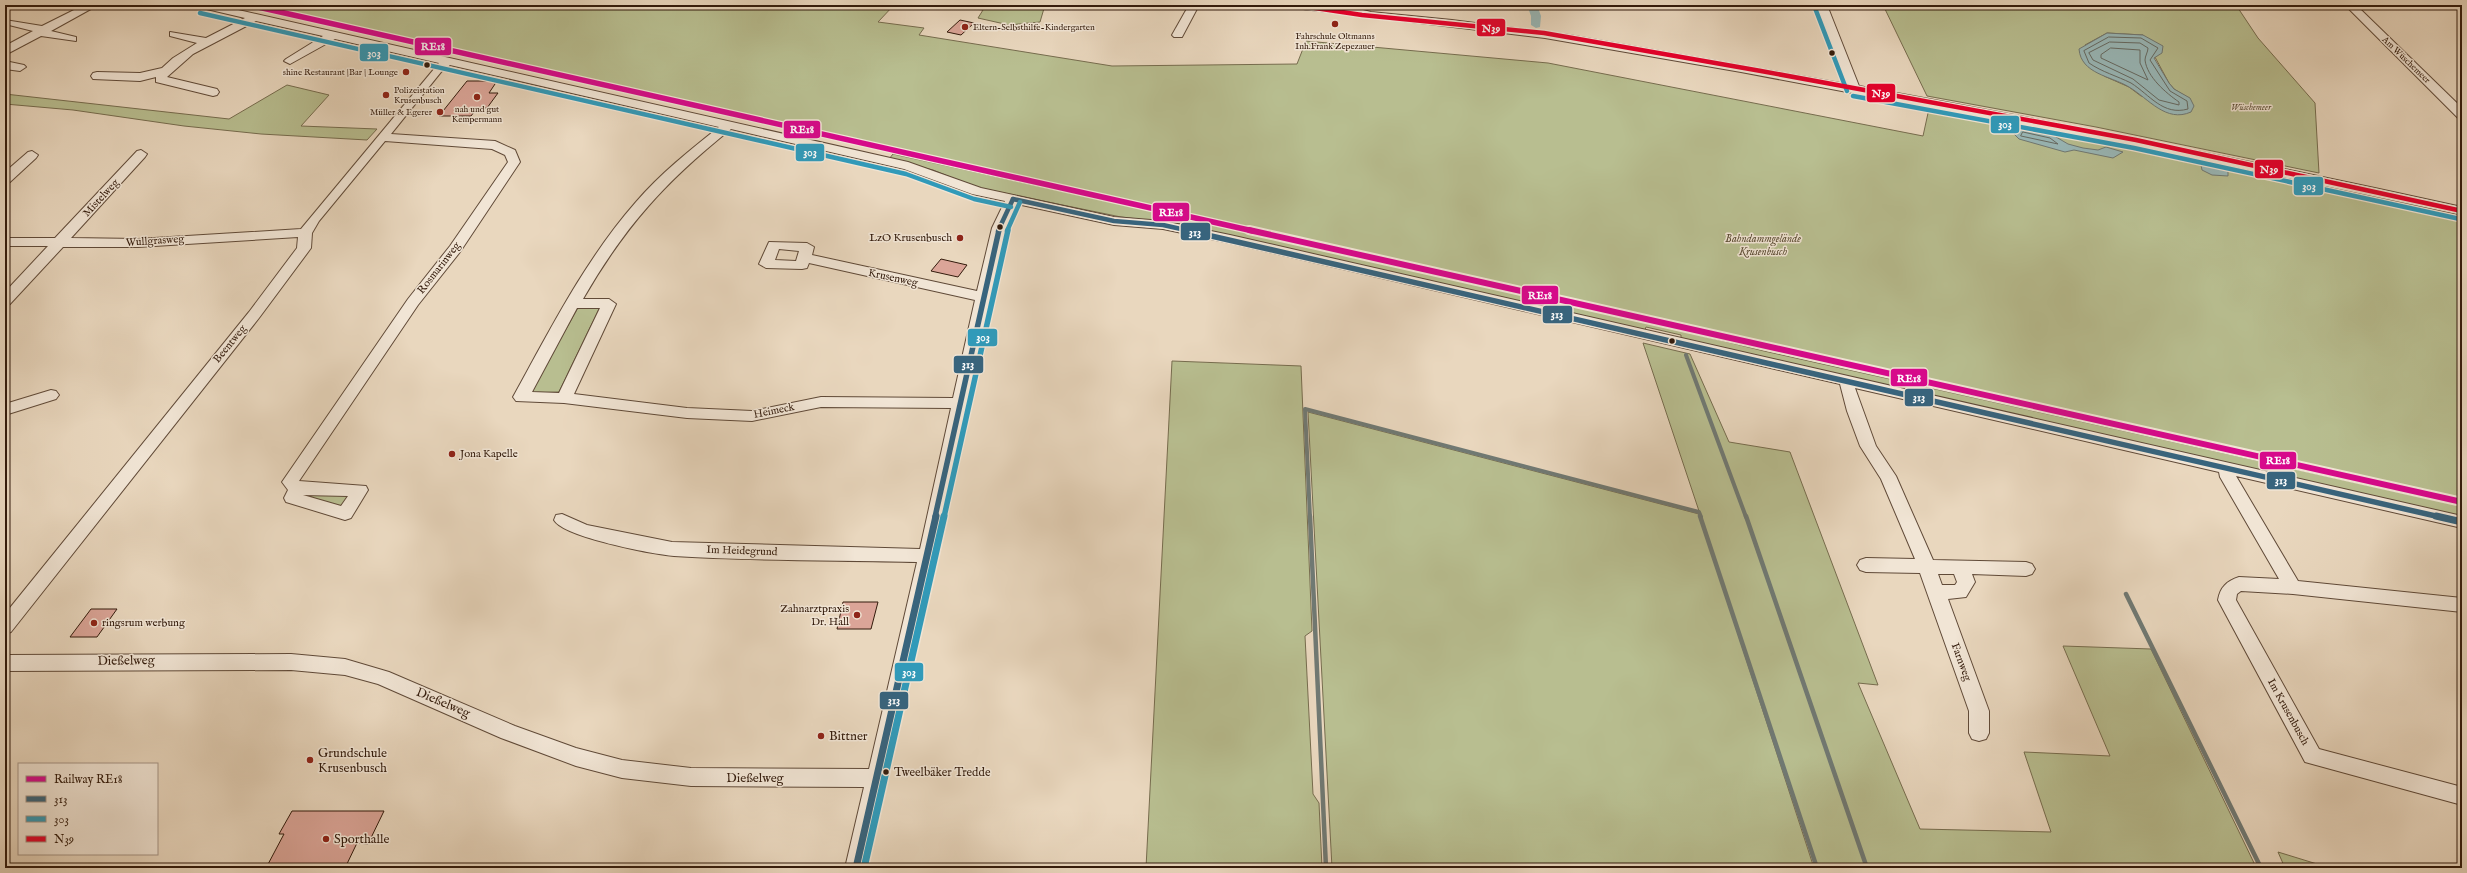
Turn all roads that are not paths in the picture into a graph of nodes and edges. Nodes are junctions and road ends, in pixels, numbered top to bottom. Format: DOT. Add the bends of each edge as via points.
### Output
graph roads {
  1 [pos="93,5"];
  2 [pos="202,5"];
  3 [pos="1194,5"];
  4 [pos="1295,5"];
  5 [pos="1822,5"];
  6 [pos="2350,5"];
  7 [pos="255,17"];
  8 [pos="9,22"];
  9 [pos="42,31"];
  10 [pos="174,34"];
  11 [pos="333,35"];
  12 [pos="1178,36"];
  13 [pos="72,39"];
  14 [pos="209,42"];
  15 [pos="5,52"];
  16 [pos="290,61"];
  17 [pos="448,61"];
  18 [pos="5,65"];
  19 [pos="20,67"];
  20 [pos="164,71"];
  21 [pos="97,76"];
  22 [pos="1854,88"];
  23 [pos="212,92"];
  24 [pos="2462,115"];
  25 [pos="729,125"];
  26 [pos="383,137"];
  27 [pos="141,154"];
  28 [pos="32,155"];
  29 [pos="5,179"];
  30 [pos="1013,199"];
  31 [pos="2462,211"];
  32 [pos="305,233"];
  33 [pos="61,241"];
  34 [pos="5,242"];
  35 [pos="804,258"];
  36 [pos="982,297"];
  37 [pos="5,301"];
  38 [pos="575,302"];
  39 [pos="1848,380"];
  40 [pos="50,395"];
  41 [pos="564,398"];
  42 [pos="960,403"];
  43 [pos="5,410"];
  44 [pos="2227,468"];
  45 [pos="297,489"];
  46 [pos="562,520"];
  47 [pos="2462,522"];
  48 [pos="927,556"];
  49 [pos="1866,565"];
  50 [pos="1927,566"];
  51 [pos="1960,567"];
  52 [pos="2026,569"];
  53 [pos="2293,587"];
  54 [pos="1936,592"];
  55 [pos="2462,605"];
  56 [pos="5,627"];
  57 [pos="5,663"];
  58 [pos="1979,733"];
  59 [pos="876,778"];
  60 [pos="2462,796"];
  61 [pos="856,868"];
  1 -- 9 [label="street"];
  2 -- 7 [label="street"];
  3 -- 12 [label="street"];
  4 -- 22 [label="street" via="1344,10 1362,15 1544,33"];
  5 -- 22 [label="street"];
  6 -- 24 [label="street, Am Wüschemeer"];
  7 -- 11 [label="street"];
  7 -- 14 [label="street"];
  8 -- 9 [label="street"];
  9 -- 13 [label="street"];
  9 -- 15 [label="street"];
  10 -- 14 [label="street"];
  11 -- 16 [label="street"];
  11 -- 17 [label="street"];
  14 -- 20 [label="street" via="178,59"];
  17 -- 25 [label="street"];
  17 -- 26 [label="street, Beentweg" via="437,70"];
  18 -- 19 [label="street"];
  20 -- 21 [label="street" via="140,77"];
  20 -- 23 [label="street" via="160,79"];
  22 -- 31 [label="street" via="2136,140"];
  25 -- 30 [label="street" via="908,166 977,191"];
  25 -- 38 [label="street, Heimeck" via="680,167 631,215 604,251"];
  26 -- 32 [label="street, Beentweg"];
  26 -- 45 [label="street, Rosmarinweg" via="496,145 511,152 514,162 455,249 413,302 290,482"];
  27 -- 33 [label="street, Mistelweg"];
  28 -- 29 [label="street"];
  30 -- 36 [label="street" via="999,228"];
  30 -- 39 [label="street" via="1114,221 1163,225 1230,239"];
  32 -- 33 [label="street, Wullgrasweg" via="145,243 95,244"];
  32 -- 56 [label="street, Beentweg" via="304,248 254,315"];
  33 -- 34 [label="street, Wullgrasweg"];
  33 -- 37 [label="street, Mistelweg"];
  35 -- 36 [label="street, Krusenweg"];
  36 -- 42 [label="street"];
  38 -- 41 [label="street" via="609,304"];
  38 -- 41 [label="street, Heimeck" via="521,397"];
  39 -- 44 [label="street"];
  39 -- 50 [label="street, Farnweg" via="1847,388 1869,450 1876,464 1888,476"];
  40 -- 43 [label="street"];
  41 -- 42 [label="street, Heimeck" via="688,413 752,416 821,402"];
  42 -- 48 [label="street"];
  44 -- 47 [label="street"];
  44 -- 53 [label="street" via="2228,477"];
  46 -- 48 [label="street, Im Heidegrund" via="583,532 672,549"];
  48 -- 59 [label="street"];
  49 -- 50 [label="street"];
  50 -- 51 [label="street"];
  50 -- 54 [label="street, Farnweg"];
  51 -- 52 [label="street"];
  51 -- 54 [label="street" via="1966,582 1960,592"];
  53 -- 55 [label="street, Im Krusenbusch"];
  53 -- 60 [label="street, Im Krusenbusch" via="2240,584 2228,591 2226,600 2312,756"];
  54 -- 58 [label="street, Farnweg" via="1979,711"];
  57 -- 59 [label="street, Dießelweg" via="291,662 345,667 382,678 516,735 576,757 622,769 691,777"];
  59 -- 61 [label="street"];
}
